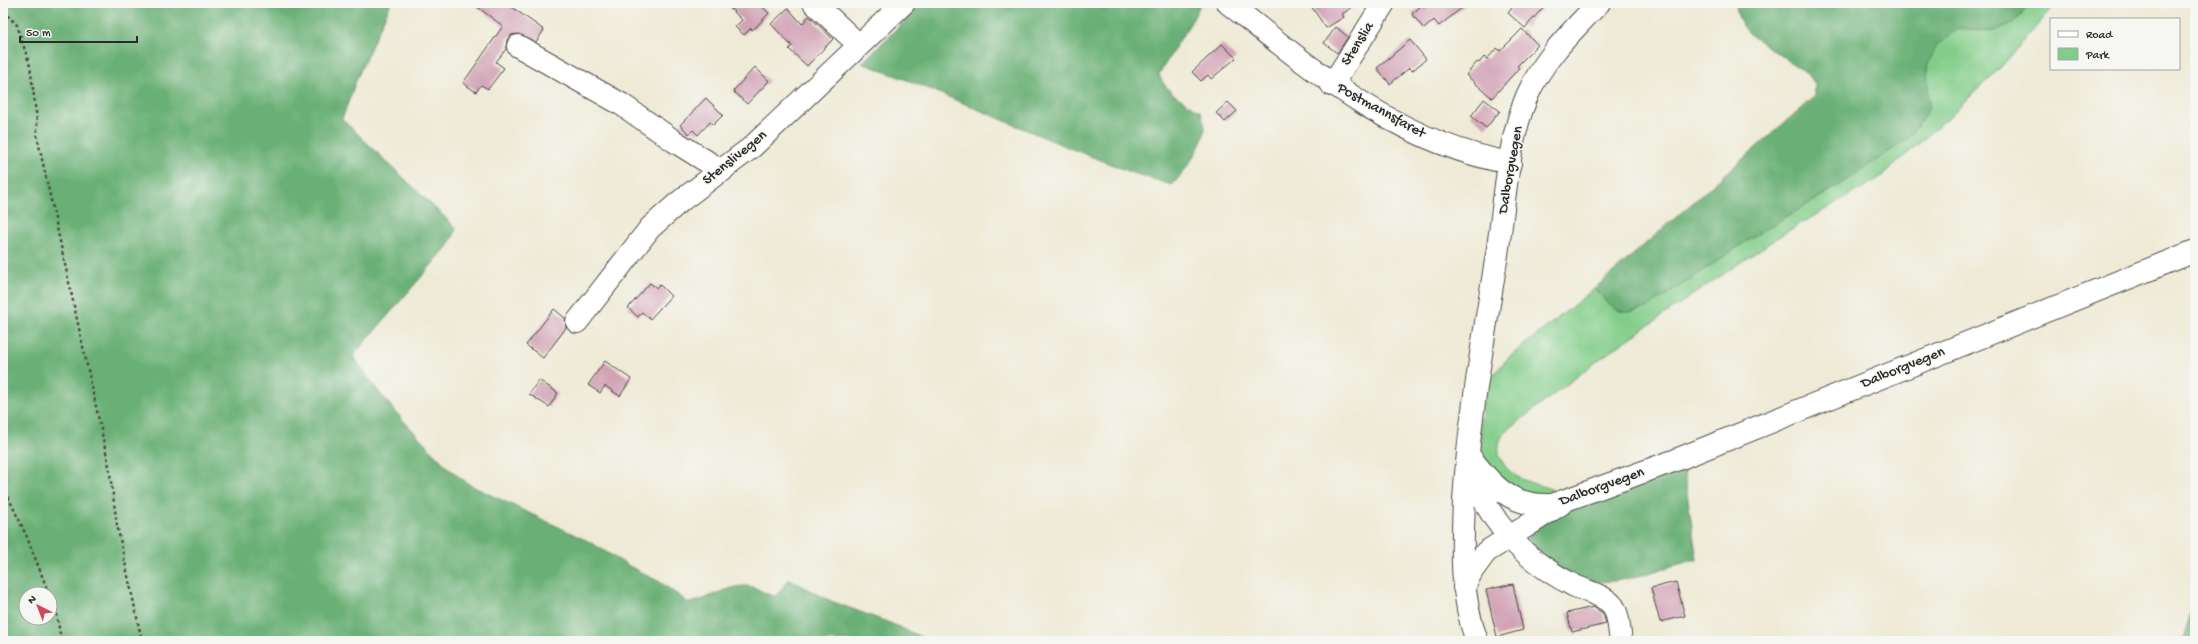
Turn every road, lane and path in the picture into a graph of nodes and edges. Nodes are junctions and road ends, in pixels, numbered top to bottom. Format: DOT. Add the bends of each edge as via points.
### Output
graph roads {
  1 [pos="814,3"];
  2 [pos="904,3"];
  3 [pos="1228,3"];
  4 [pos="1384,3"];
  5 [pos="1599,3"];
  6 [pos="3,11"];
  7 [pos="859,45"];
  8 [pos="518,46"];
  9 [pos="1332,85"];
  10 [pos="1510,163"];
  11 [pos="722,171"];
  12 [pos="2195,251"];
  13 [pos="577,322"];
  14 [pos="1468,454"];
  15 [pos="3,486"];
  16 [pos="1564,502"];
  17 [pos="1508,537"];
  18 [pos="46,586"];
  19 [pos="1464,587"];
  20 [pos="58,622"];
  21 [pos="61,641"];
  22 [pos="142,641"];
  23 [pos="1477,641"];
  24 [pos="1621,641"];
  1 -- 7 [label="street"];
  2 -- 7 [label="street, Stenslivegen"];
  3 -- 9 [label="street, Postmannsfaret"];
  4 -- 9 [label="street, Stenslia"];
  5 -- 10 [label="street, Dalborgvegen" via="1553,52 1534,81 1520,116"];
  6 -- 22 [label="path" via="17,25 30,66 37,136 109,466 117,525"];
  7 -- 11 [label="street, Stenslivegen" via="762,138"];
  8 -- 11 [label="street" via="621,104"];
  9 -- 10 [label="street, Postmannsfaret" via="1374,111 1419,134"];
  10 -- 14 [label="street, Dalborgvegen" via="1473,396"];
  11 -- 13 [label="street, Stenslivegen" via="678,203 650,228"];
  12 -- 16 [label="street, Dalborgvegen" via="1676,460"];
  14 -- 16 [label="street, Dalborgvegen" via="1489,481 1509,497 1538,505"];
  14 -- 17 [label="street" via="1481,496"];
  14 -- 19 [label="street" via="1462,536"];
  15 -- 18 [label="path"];
  16 -- 17 [label="street"];
  17 -- 19 [label="street" via="1479,560"];
  17 -- 24 [label="street" via="1523,553 1541,566 1572,585 1610,602 1616,611"];
  19 -- 23 [label="street" via="1470,621"];
  20 -- 21 [label="path"];
}
